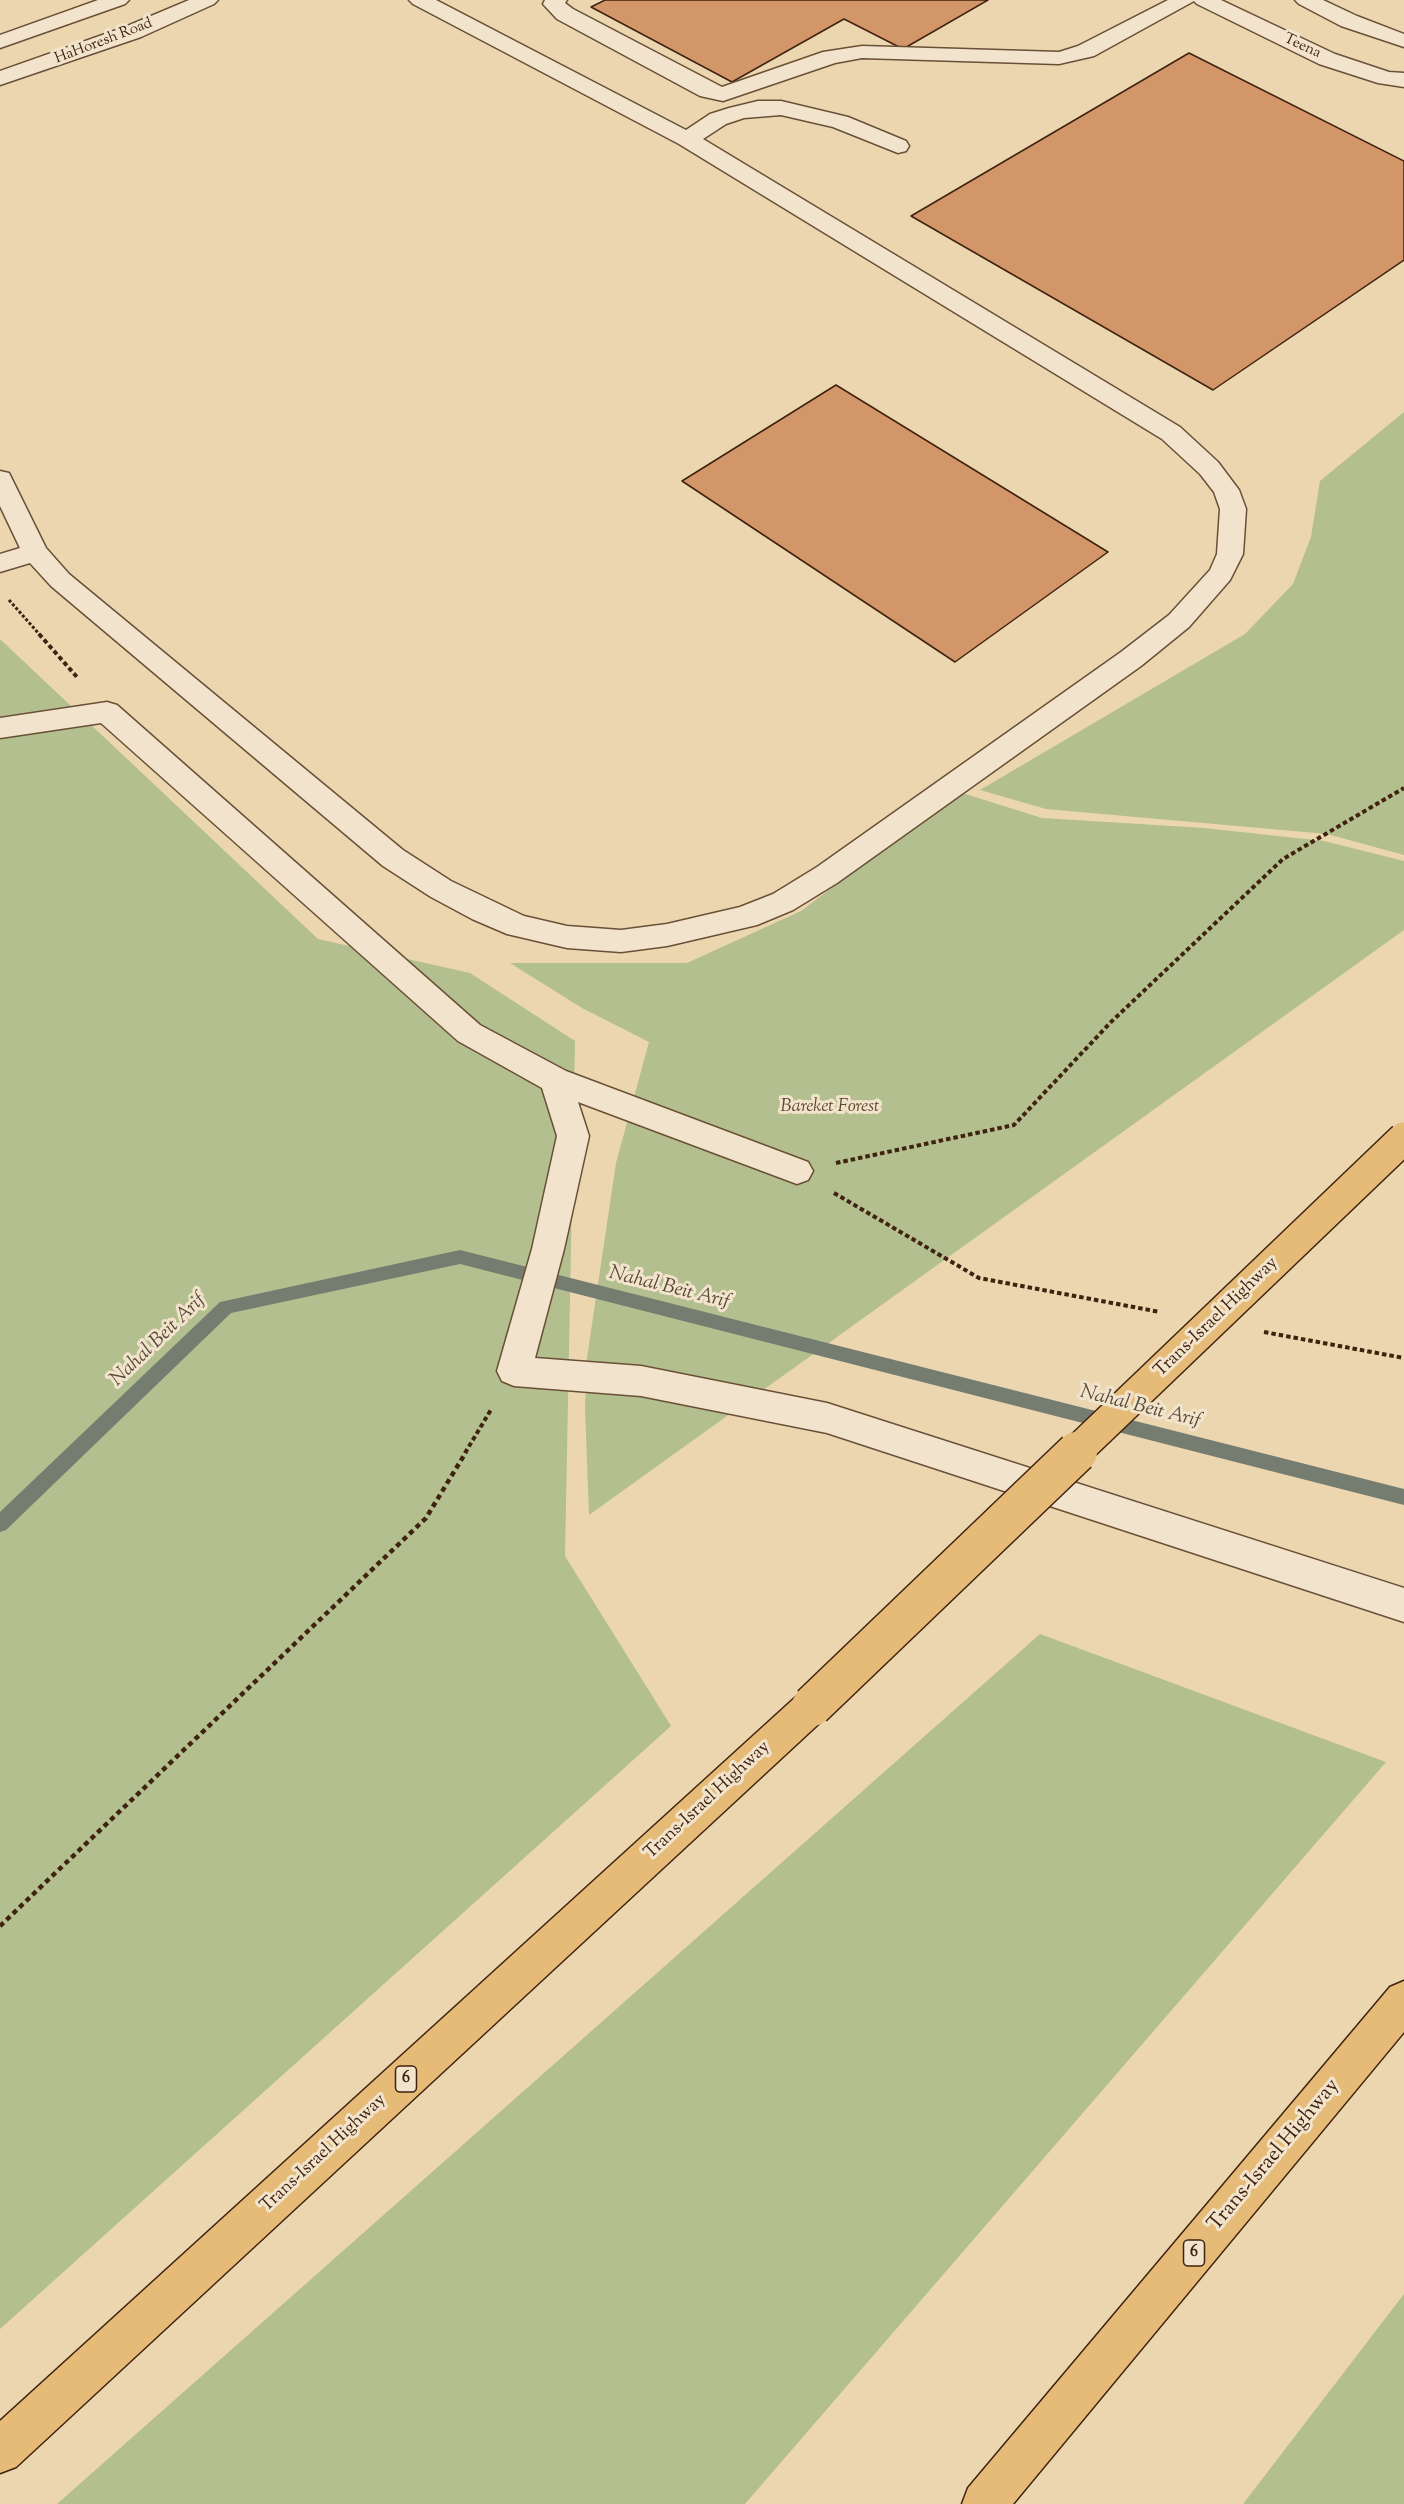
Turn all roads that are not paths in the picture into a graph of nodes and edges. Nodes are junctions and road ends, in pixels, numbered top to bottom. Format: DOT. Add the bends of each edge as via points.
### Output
graph roads {
  1 [pos="118,0"];
  2 [pos="207,0"];
  3 [pos="420,0"];
  4 [pos="556,0"];
  5 [pos="1184,0"];
  6 [pos="1204,0"];
  7 [pos="1306,0"];
  8 [pos="1404,41"];
  9 [pos="0,42"];
  10 [pos="0,78"];
  11 [pos="1404,80"];
  12 [pos="687,139"];
  13 [pos="898,146"];
  14 [pos="0,479"];
  15 [pos="35,552"];
  16 [pos="0,563"];
  17 [pos="0,728"];
  18 [pos="555,1080"];
  19 [pos="1404,1138"];
  20 [pos="797,1171"];
  21 [pos="1404,1605"];
  22 [pos="1404,2001"];
  23 [pos="0,2451"];
  24 [pos="984,2504"];
  1 -- 9 [label="street, HaHoresh Road"];
  2 -- 10 [label="street, HaHoresh Road" via="133,32"];
  3 -- 12 [label="street"];
  4 -- 5 [label="street" via="554,4 565,14 708,91 723,94 831,57 862,52 1059,58 1086,51"];
  6 -- 11 [label="street, Teena" via="1327,59"];
  7 -- 8 [label="street"];
  12 -- 13 [label="street" via="718,119 758,108 781,108 840,122"];
  12 -- 15 [label="street" via="1171,434 1209,468 1226,490 1233,509 1230,554 1221,574 1179,621 827,875 783,902 746,917 667,935 621,941 567,937 518,926 441,889 393,858 69,588"];
  14 -- 15 [label="street"];
  15 -- 16 [label="street"];
  17 -- 18 [label="street" via="107,712 470,1033"];
  18 -- 20 [label="street"];
  18 -- 21 [label="street" via="573,1136 548,1250 514,1371 640,1381 827,1418"];
  19 -- 23 [label="highway, Trans-Israel Highway / 6, bridge" via="812,1706"];
  22 -- 24 [label="highway, Trans-Israel Highway / 6"];
}
